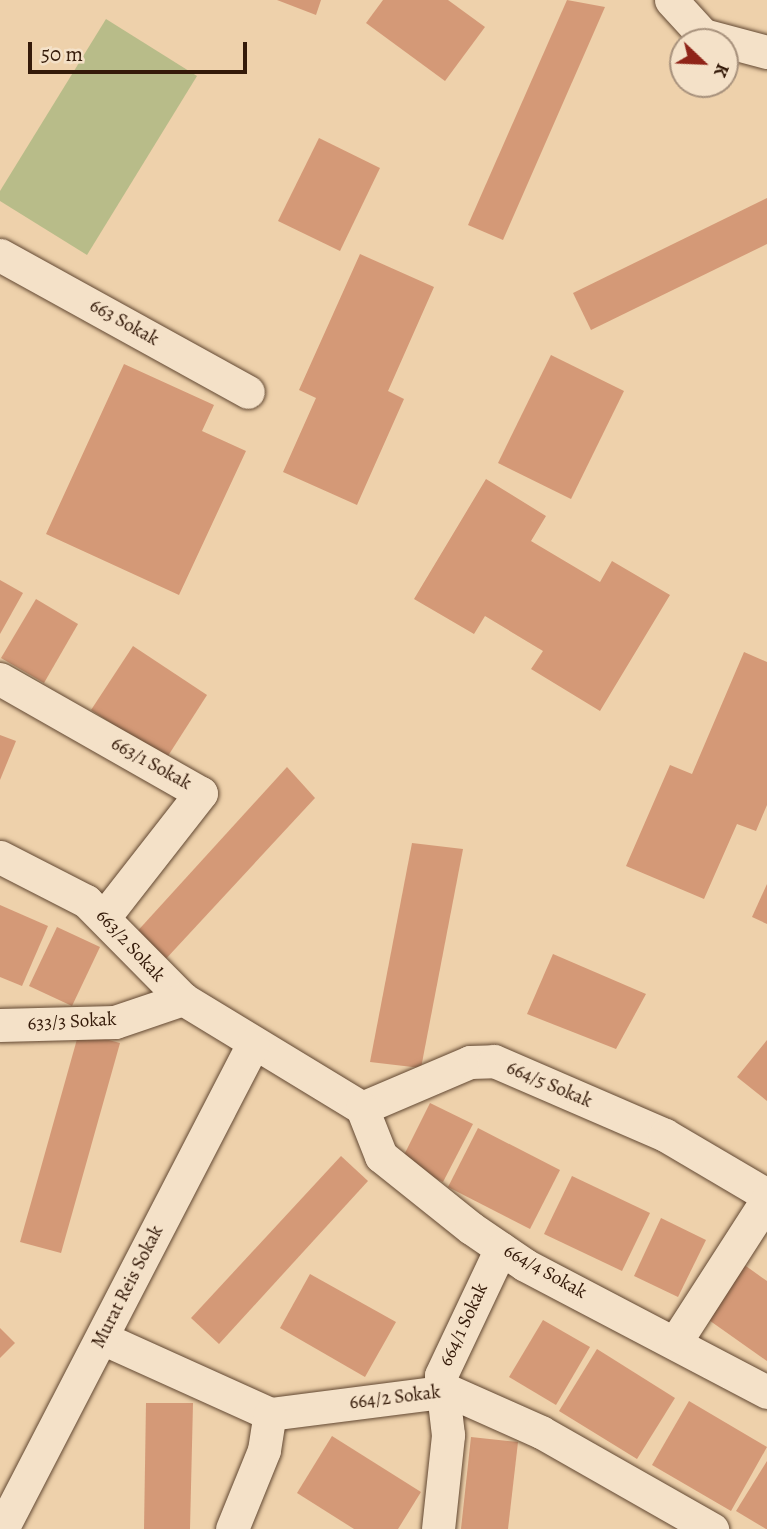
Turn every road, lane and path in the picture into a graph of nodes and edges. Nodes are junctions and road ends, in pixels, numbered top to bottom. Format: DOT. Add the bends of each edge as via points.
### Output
graph roads {
  1 [pos="671,0"];
  2 [pos="767,52"];
  3 [pos="0,255"];
  4 [pos="248,392"];
  5 [pos="0,679"];
  6 [pos="0,857"];
  7 [pos="104,917"];
  8 [pos="183,999"];
  9 [pos="0,1025"];
  10 [pos="253,1044"];
  11 [pos="362,1108"];
  12 [pos="767,1198"];
  13 [pos="501,1248"];
  14 [pos="102,1338"];
  15 [pos="676,1341"];
  16 [pos="442,1390"];
  17 [pos="767,1392"];
  18 [pos="270,1414"];
  19 [pos="2,1529"];
  20 [pos="232,1529"];
  21 [pos="439,1529"];
  22 [pos="712,1529"];
  1 -- 2 [label="street" via="703,34"];
  3 -- 4 [label="street, 663 Sokak"];
  5 -- 7 [label="street, 663/1 Sokak" via="201,793"];
  6 -- 7 [label="street, 663/2 Sokak" via="78,895"];
  7 -- 8 [label="street, 663/2 Sokak"];
  8 -- 9 [label="street, 633/3 Sokak" via="115,1022"];
  8 -- 10 [label="street, 663/2 Sokak"];
  10 -- 11 [label="street"];
  10 -- 14 [label="street, Murat Reis Sokak"];
  11 -- 12 [label="street, 664/5 Sokak" via="470,1062 494,1061 665,1135"];
  11 -- 13 [label="street, 664/4 Sokak" via="381,1156"];
  12 -- 15 [label="street"];
  13 -- 15 [label="street, 664/4 Sokak"];
  13 -- 16 [label="street, 664/1 Sokak" via="446,1357"];
  14 -- 18 [label="street"];
  14 -- 19 [label="street, Murat Reis Sokak"];
  15 -- 17 [label="street, 664/4 Sokak"];
  16 -- 18 [label="street, 664/2 Sokak"];
  16 -- 21 [label="street, 664/1 Sokak" via="447,1452"];
  16 -- 22 [label="street, 664/2 Sokak" via="541,1432"];
  18 -- 20 [label="street" via="264,1450"];
}
